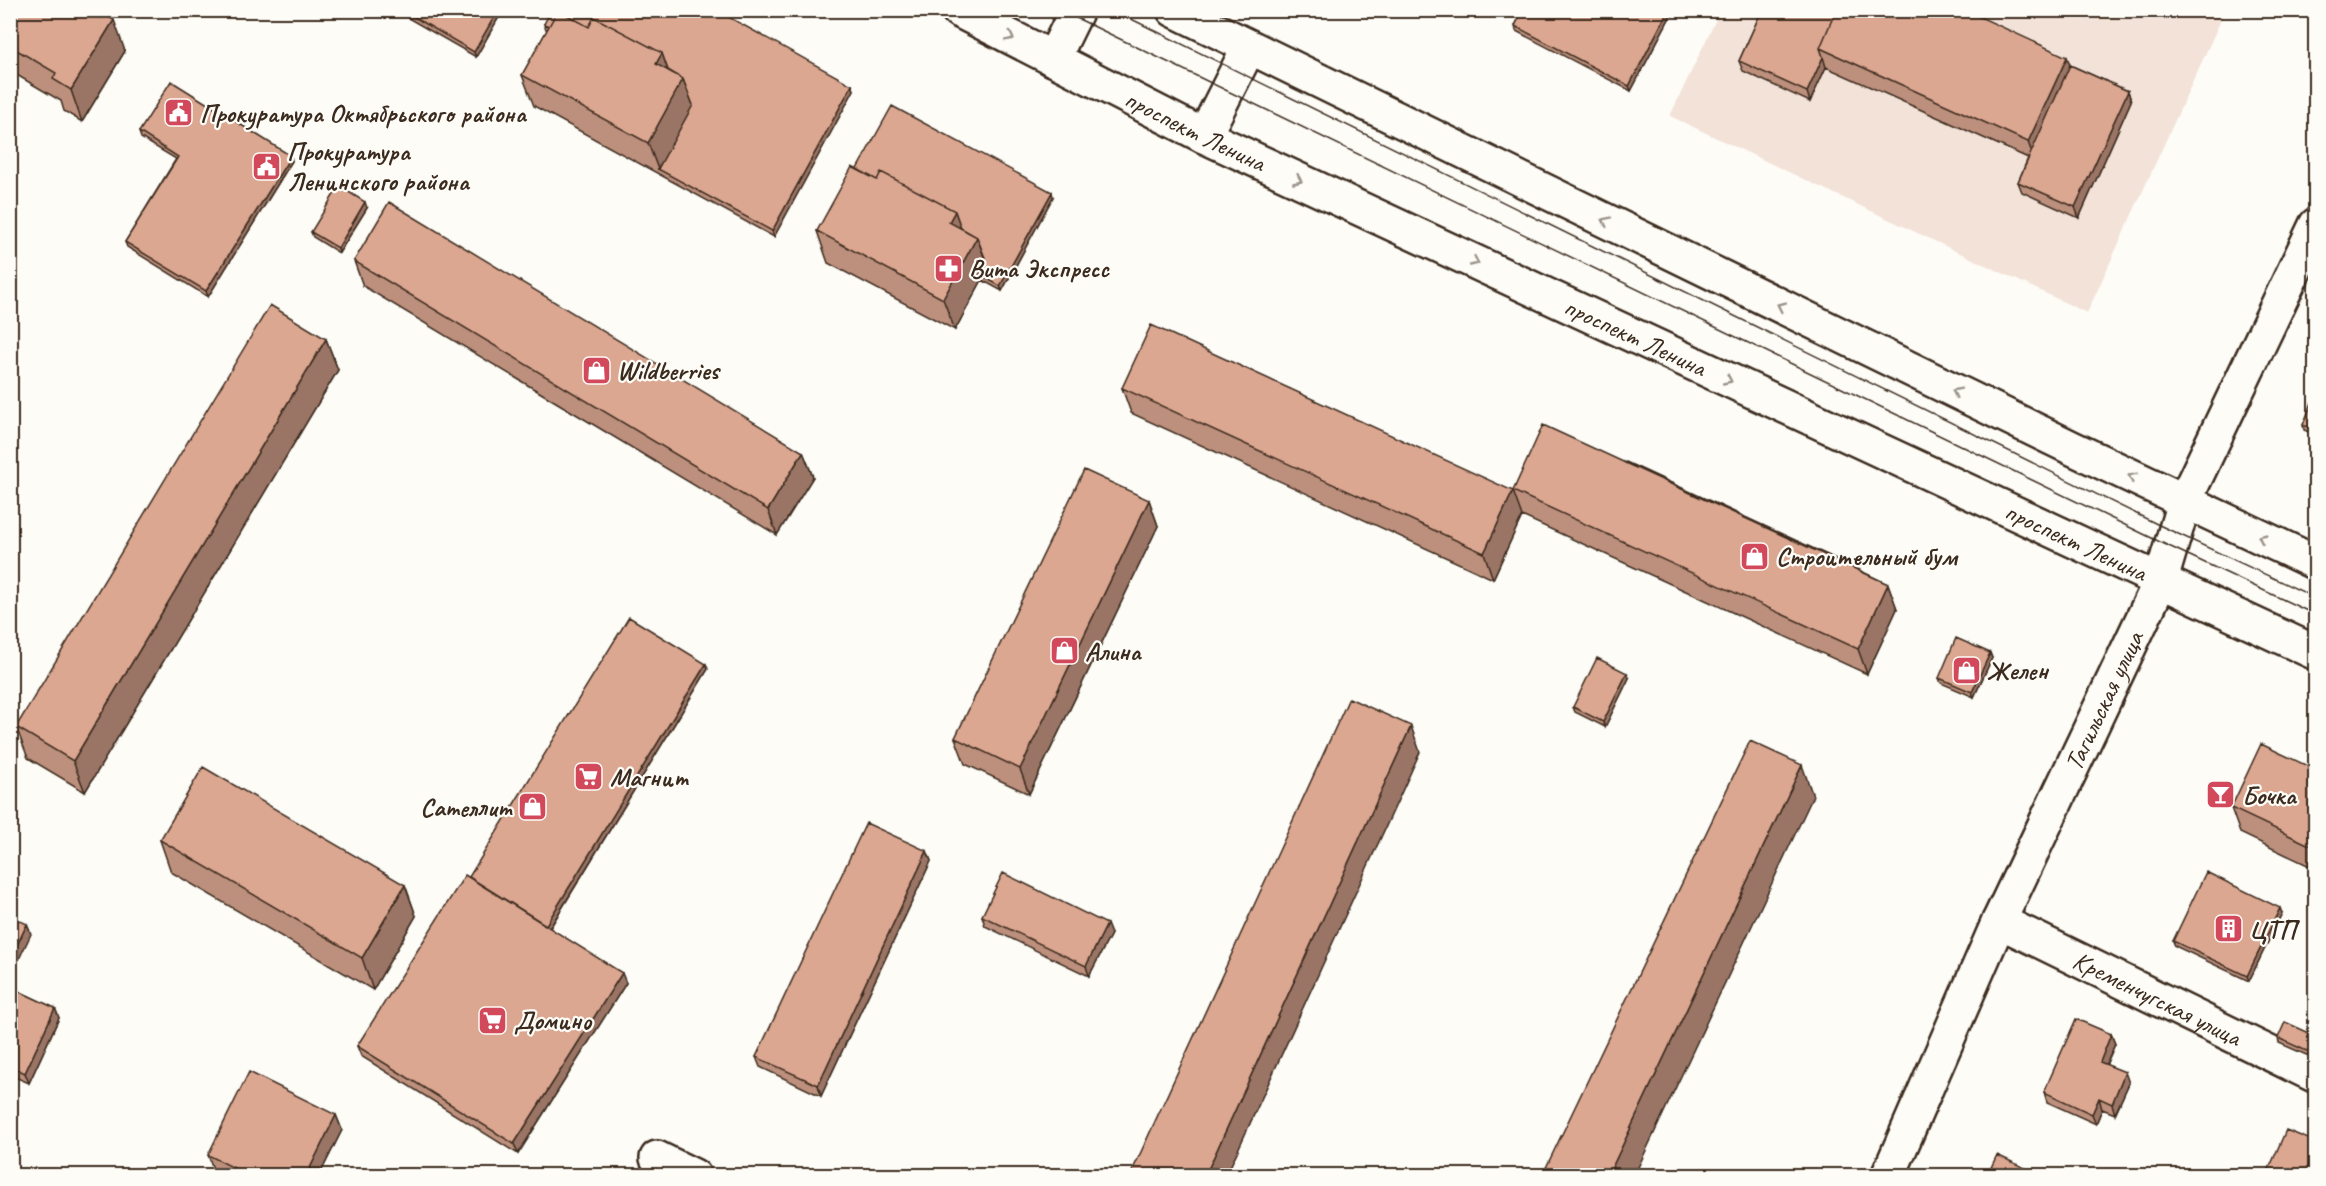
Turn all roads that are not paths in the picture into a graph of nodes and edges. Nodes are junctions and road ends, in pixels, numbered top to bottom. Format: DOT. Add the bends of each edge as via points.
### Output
graph roads {
  1 [pos="958,10"];
  2 [pos="1077,10"];
  3 [pos="1174,10"];
  4 [pos="1249,47"];
  5 [pos="1053,58"];
  6 [pos="1204,136"];
  7 [pos="2316,225"];
  8 [pos="2184,502"];
  9 [pos="2316,563"];
  10 [pos="2161,580"];
  11 [pos="2316,653"];
  12 [pos="1999,921"];
  13 [pos="2316,1076"];
  14 [pos="657,1158"];
  15 [pos="694,1176"];
  16 [pos="1888,1176"];
  1 -- 5 [label="main road, проспект Ленина, one-way"];
  2 -- 5 [label="main road"];
  3 -- 4 [label="main road"];
  4 -- 6 [label="main road"];
  8 -- 4 [label="main road, one-way"];
  5 -- 6 [label="main road, проспект Ленина"];
  6 -- 10 [label="main road, проспект Ленина, one-way"];
  7 -- 8 [label="main road, Тагильская улица"];
  9 -- 8 [label="main road, one-way"];
  8 -- 10 [label="main road, Тагильская улица"];
  10 -- 11 [label="main road, проспект Ленина"];
  10 -- 12 [label="main road, Тагильская улица"];
  12 -- 13 [label="main road, Кременчугская улица"];
  12 -- 16 [label="main road, Тагильская улица"];
  14 -- 15 [label="main road"];
}
